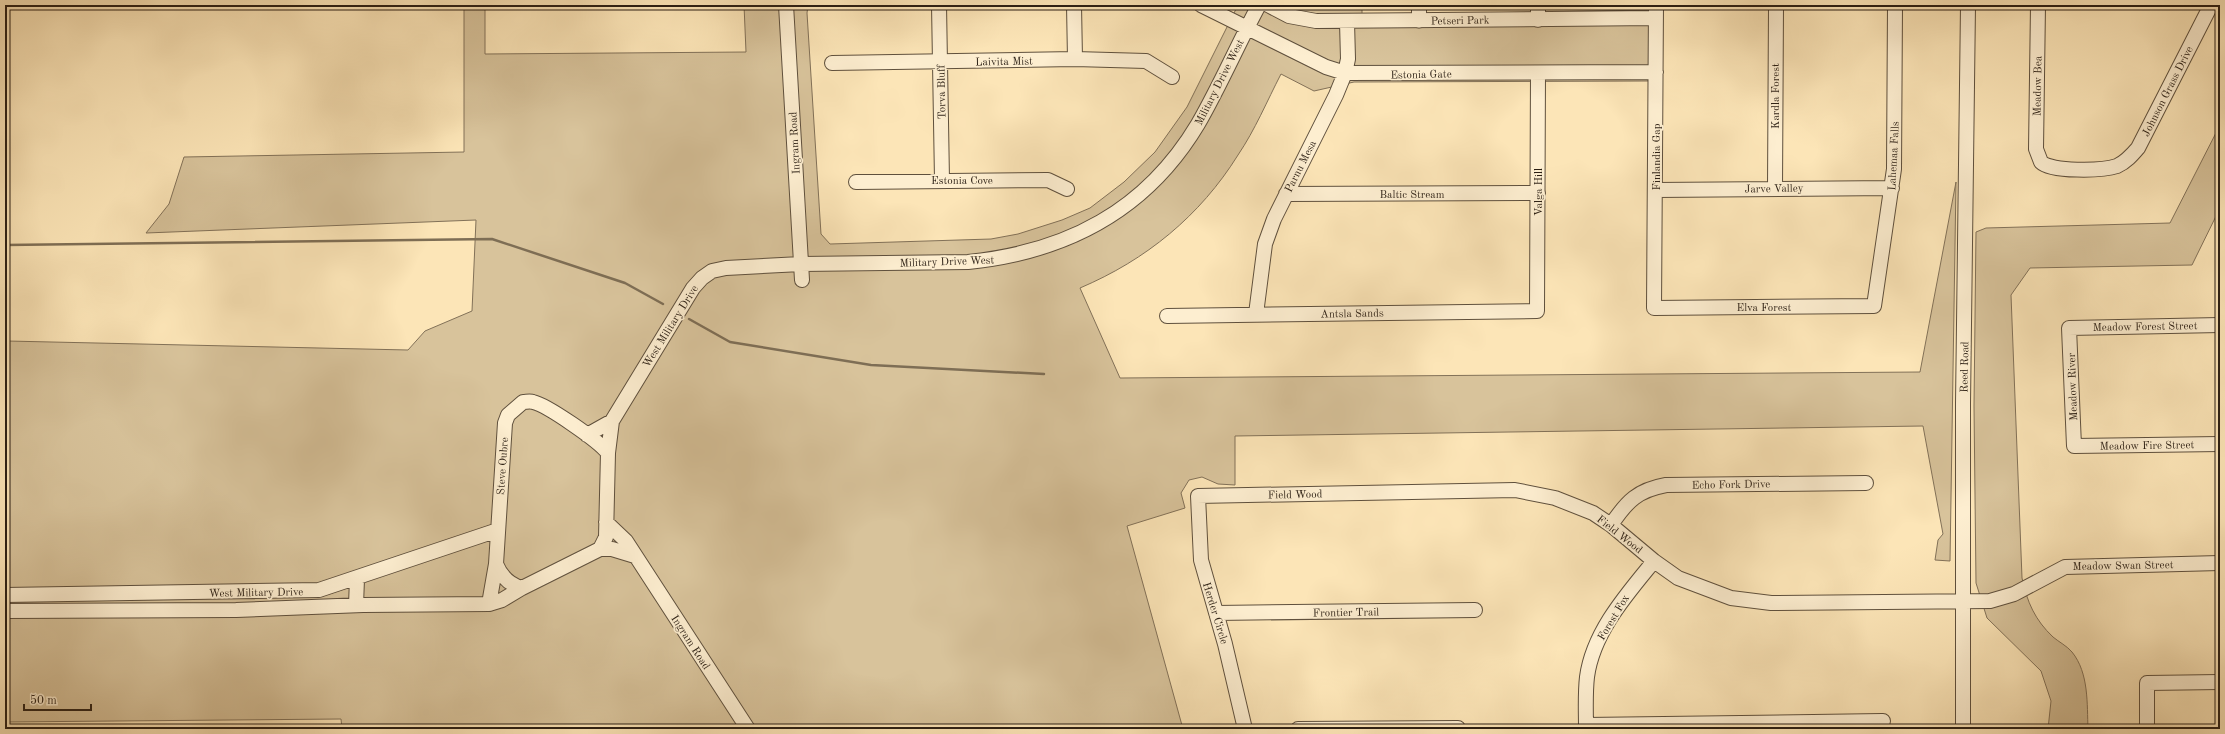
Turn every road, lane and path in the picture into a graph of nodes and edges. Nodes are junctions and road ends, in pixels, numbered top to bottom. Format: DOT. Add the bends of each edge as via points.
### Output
graph roads {
  1 [pos="786,5"];
  2 [pos="939,5"];
  3 [pos="1074,5"];
  4 [pos="1201,5"];
  5 [pos="1259,5"];
  6 [pos="1268,5"];
  7 [pos="1419,5"];
  8 [pos="1538,5"];
  9 [pos="1776,5"];
  10 [pos="1895,5"];
  11 [pos="1968,5"];
  12 [pos="2038,5"];
  13 [pos="2211,5"];
  14 [pos="1656,11"];
  15 [pos="1538,20"];
  16 [pos="1419,21"];
  17 [pos="1347,22"];
  18 [pos="1246,28"];
  19 [pos="1076,59"];
  20 [pos="832,63"];
  21 [pos="940,63"];
  22 [pos="1656,72"];
  23 [pos="1345,73"];
  24 [pos="1538,73"];
  25 [pos="1172,78"];
  26 [pos="2112,167"];
  27 [pos="942,180"];
  28 [pos="856,182"];
  29 [pos="1774,188"];
  30 [pos="1892,188"];
  31 [pos="1067,189"];
  32 [pos="1656,190"];
  33 [pos="1538,193"];
  34 [pos="1286,194"];
  35 [pos="801,264"];
  36 [pos="802,280"];
  37 [pos="1874,306"];
  38 [pos="1654,308"];
  39 [pos="1537,311"];
  40 [pos="1256,314"];
  41 [pos="1166,316"];
  42 [pos="2220,325"];
  43 [pos="2069,328"];
  44 [pos="612,421"];
  45 [pos="587,435"];
  46 [pos="2220,444"];
  47 [pos="2074,446"];
  48 [pos="608,453"];
  49 [pos="1866,483"];
  50 [pos="1198,496"];
  51 [pos="606,522"];
  52 [pos="1611,525"];
  53 [pos="498,530"];
  54 [pos="600,549"];
  55 [pos="635,556"];
  56 [pos="1654,561"];
  57 [pos="2220,563"];
  58 [pos="496,564"];
  59 [pos="356,579"];
  60 [pos="522,588"];
  61 [pos="236,592"];
  62 [pos="5,595"];
  63 [pos="1962,600"];
  64 [pos="489,604"];
  65 [pos="356,605"];
  66 [pos="236,610"];
  67 [pos="1475,610"];
  68 [pos="5,611"];
  69 [pos="1216,613"];
  70 [pos="2220,682"];
  71 [pos="1883,721"];
  72 [pos="1586,727"];
  73 [pos="1458,728"];
  74 [pos="748,729"];
  75 [pos="1245,729"];
  76 [pos="1298,729"];
  77 [pos="1963,729"];
  78 [pos="2147,729"];
  1 -- 35 [label="street, Ingram Road"];
  2 -- 21 [label="street, Torva Bluff"];
  3 -- 19 [label="street"];
  4 -- 18 [label="street, Estonia Gate"];
  5 -- 18 [label="street, Military Drive West"];
  6 -- 17 [label="street, Petseri Park" via="1289,16 1316,21"];
  7 -- 16 [label="street"];
  8 -- 15 [label="street"];
  9 -- 29 [label="street, Kardla Forest"];
  10 -- 30 [label="street, Lahemaa Falls"];
  11 -- 63 [label="street, Reed Road"];
  12 -- 26 [label="street, Meadow Bea" via="2038,157 2044,165 2055,169"];
  13 -- 26 [label="street, Johnson Grass Drive" via="2138,148 2130,157"];
  14 -- 15 [label="street, Petseri Park"];
  14 -- 22 [label="street, Finlandia Gap"];
  15 -- 16 [label="street, Petseri Park"];
  16 -- 17 [label="street, Petseri Park"];
  17 -- 23 [label="street, Parnu Mesa" via="1348,59"];
  18 -- 23 [label="street, Estonia Gate" via="1326,67"];
  18 -- 35 [label="street, Military Drive West" via="1198,124 1168,166 1124,207 1076,235 1021,255 988,260"];
  19 -- 21 [label="street, Laivita Mist"];
  19 -- 25 [label="street, Laivita Mist" via="1146,61"];
  20 -- 21 [label="street, Laivita Mist"];
  21 -- 27 [label="street, Torva Bluff"];
  22 -- 24 [label="street, Estonia Gate"];
  22 -- 32 [label="street, Finlandia Gap"];
  23 -- 24 [label="street, Estonia Gate"];
  23 -- 34 [label="street, Parnu Mesa"];
  24 -- 33 [label="street, Valga Hill"];
  27 -- 28 [label="street, Estonia Cove"];
  27 -- 31 [label="street, Estonia Cove" via="1048,180"];
  29 -- 30 [label="street, Jarve Valley"];
  29 -- 32 [label="street, Jarve Valley"];
  30 -- 37 [label="street, Lahemaa Falls"];
  32 -- 38 [label="street, Finlandia Gap"];
  33 -- 34 [label="street, Baltic Stream"];
  33 -- 39 [label="street, Valga Hill"];
  34 -- 40 [label="street, Parnu Mesa" via="1265,244"];
  35 -- 36 [label="street, Ingram Road"];
  35 -- 44 [label="street, West Military Drive" via="726,268 712,271 702,278 693,288"];
  37 -- 38 [label="street, Elva Forest"];
  39 -- 40 [label="street, Antsla Sands"];
  40 -- 41 [label="street, Antsla Sands"];
  42 -- 43 [label="street, Meadow Forest Street"];
  43 -- 47 [label="street, Meadow River"];
  44 -- 45 [label="street, West Military Drive"];
  44 -- 48 [label="street, West Military Drive"];
  45 -- 48 [label="street, Steve Oubre"];
  45 -- 53 [label="street, Steve Oubre" via="541,405 532,402 523,402 508,415 505,423"];
  46 -- 47 [label="street, Meadow Fire Street"];
  48 -- 51 [label="street"];
  49 -- 52 [label="street, Echo Fork Drive" via="1666,485 1649,488 1635,496"];
  50 -- 52 [label="street, Field Wood" via="1514,490 1535,493 1574,505"];
  50 -- 69 [label="street, Herder Circle" via="1201,560"];
  51 -- 54 [label="street" via="606,536"];
  51 -- 55 [label="street, Ingram Road" via="626,541"];
  52 -- 56 [label="street, Field Wood"];
  53 -- 58 [label="street, Steve Oubre"];
  53 -- 59 [label="street, West Military Drive"];
  54 -- 55 [label="street" via="612,549"];
  54 -- 60 [label="street"];
  55 -- 74 [label="street, Ingram Road"];
  56 -- 63 [label="street, Field Wood" via="1678,578 1696,586 1751,601 1771,603"];
  56 -- 72 [label="street, Forest Fox" via="1627,593 1596,646 1587,676"];
  57 -- 63 [label="street, Meadow Swan Street" via="2065,567 2014,594 1990,600"];
  58 -- 60 [label="street" via="505,578 514,586"];
  58 -- 64 [label="street, Steve Oubre"];
  59 -- 61 [label="street, West Military Drive" via="319,590"];
  59 -- 65 [label="street"];
  60 -- 64 [label="street" via="502,600"];
  61 -- 62 [label="street, West Military Drive"];
  61 -- 66 [label="street"];
  63 -- 77 [label="street, Reed Road"];
  64 -- 65 [label="street, West Military Drive"];
  65 -- 66 [label="street, West Military Drive"];
  66 -- 68 [label="street, West Military Drive"];
  67 -- 69 [label="street, Frontier Trail"];
  69 -- 75 [label="street, Herder Circle"];
  70 -- 78 [label="street" via="2147,683"];
  71 -- 72 [label="street"];
  73 -- 76 [label="street"];
}
